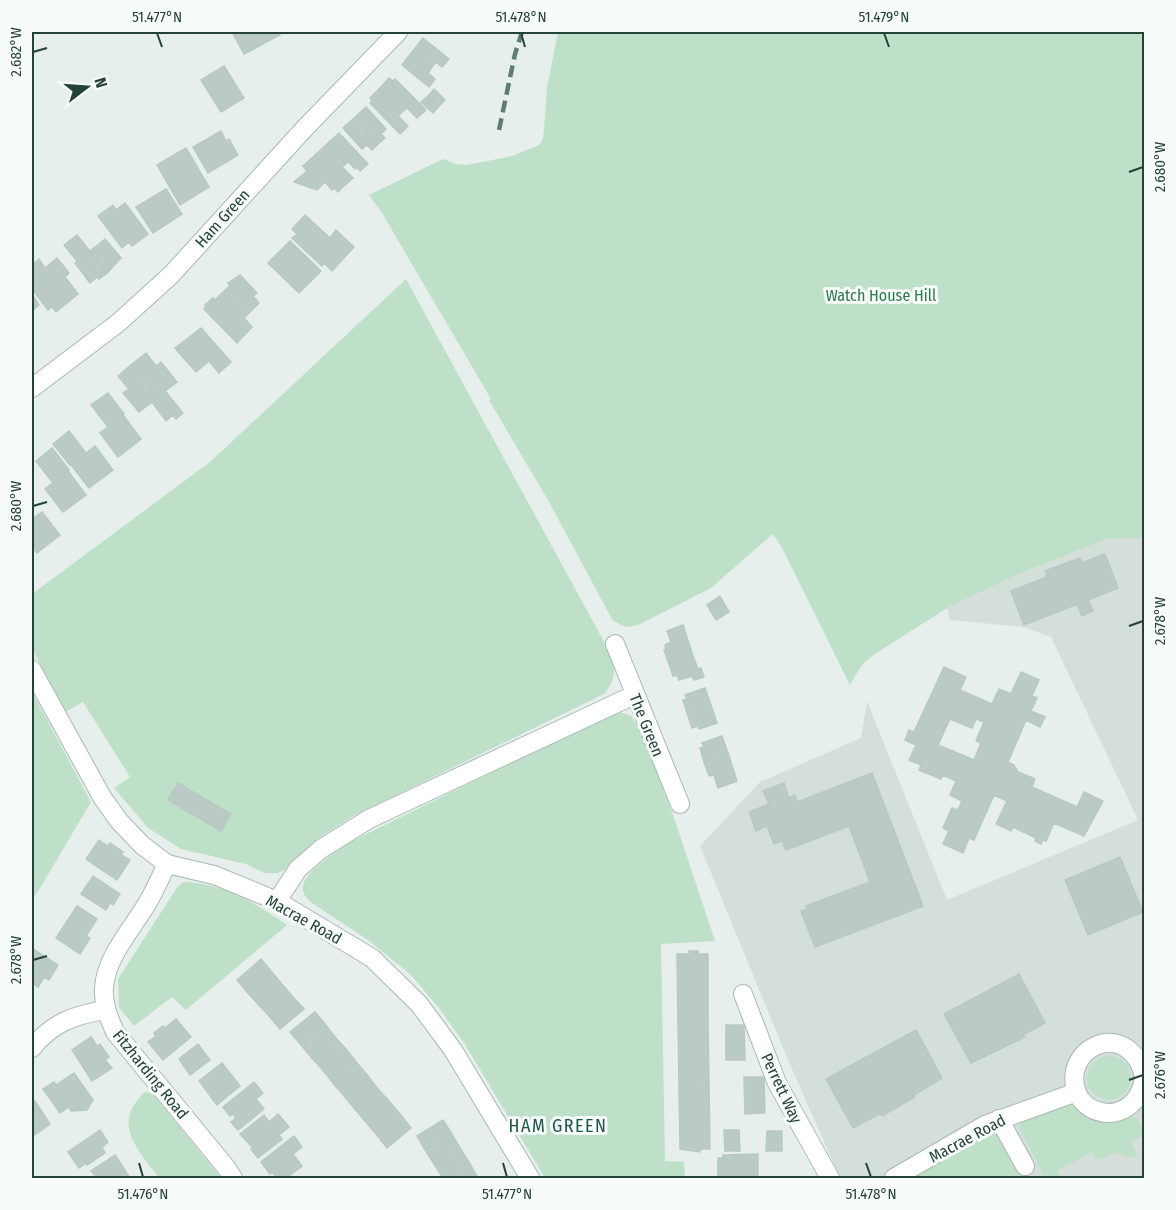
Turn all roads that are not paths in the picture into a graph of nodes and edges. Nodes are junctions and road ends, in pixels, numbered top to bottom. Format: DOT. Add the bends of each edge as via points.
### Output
graph roads {
  1 [pos="398,32"];
  2 [pos="32,388"];
  3 [pos="615,644"];
  4 [pos="32,670"];
  5 [pos="634,695"];
  6 [pos="680,804"];
  7 [pos="167,864"];
  8 [pos="277,901"];
  9 [pos="743,994"];
  10 [pos="105,1010"];
  11 [pos="32,1048"];
  12 [pos="1144,1078"];
  13 [pos="1077,1092"];
  14 [pos="999,1119"];
  15 [pos="1025,1166"];
  16 [pos="233,1179"];
  17 [pos="530,1179"];
  18 [pos="830,1179"];
  19 [pos="894,1179"];
  1 -- 2 [label="street, Ham Green" via="171,275 118,323"];
  3 -- 5 [label="street, The Green"];
  4 -- 7 [label="street, Macrae Road" via="102,797 142,845"];
  5 -- 6 [label="street, The Green"];
  5 -- 8 [label="street" via="369,819 321,849 298,869"];
  7 -- 8 [label="street, Macrae Road" via="214,875"];
  7 -- 10 [label="street, Fitzharding Road" via="106,974"];
  8 -- 17 [label="street, Macrae Road" via="372,958 419,1004 453,1050"];
  9 -- 18 [label="street, Perrett Way" via="777,1083"];
  10 -- 11 [label="street" via="79,1014 43,1034"];
  10 -- 16 [label="street, Fitzharding Road" via="115,1032"];
  12 -- 13 [label="street" via="1136,1102 1115,1113 1093,1109"];
  12 -- 13 [label="street" via="1139,1060 1126,1047 1101,1044 1081,1057 1074,1080"];
  13 -- 14 [label="street, Macrae Road"];
  14 -- 15 [label="street"];
  14 -- 19 [label="street, Macrae Road"];
}
